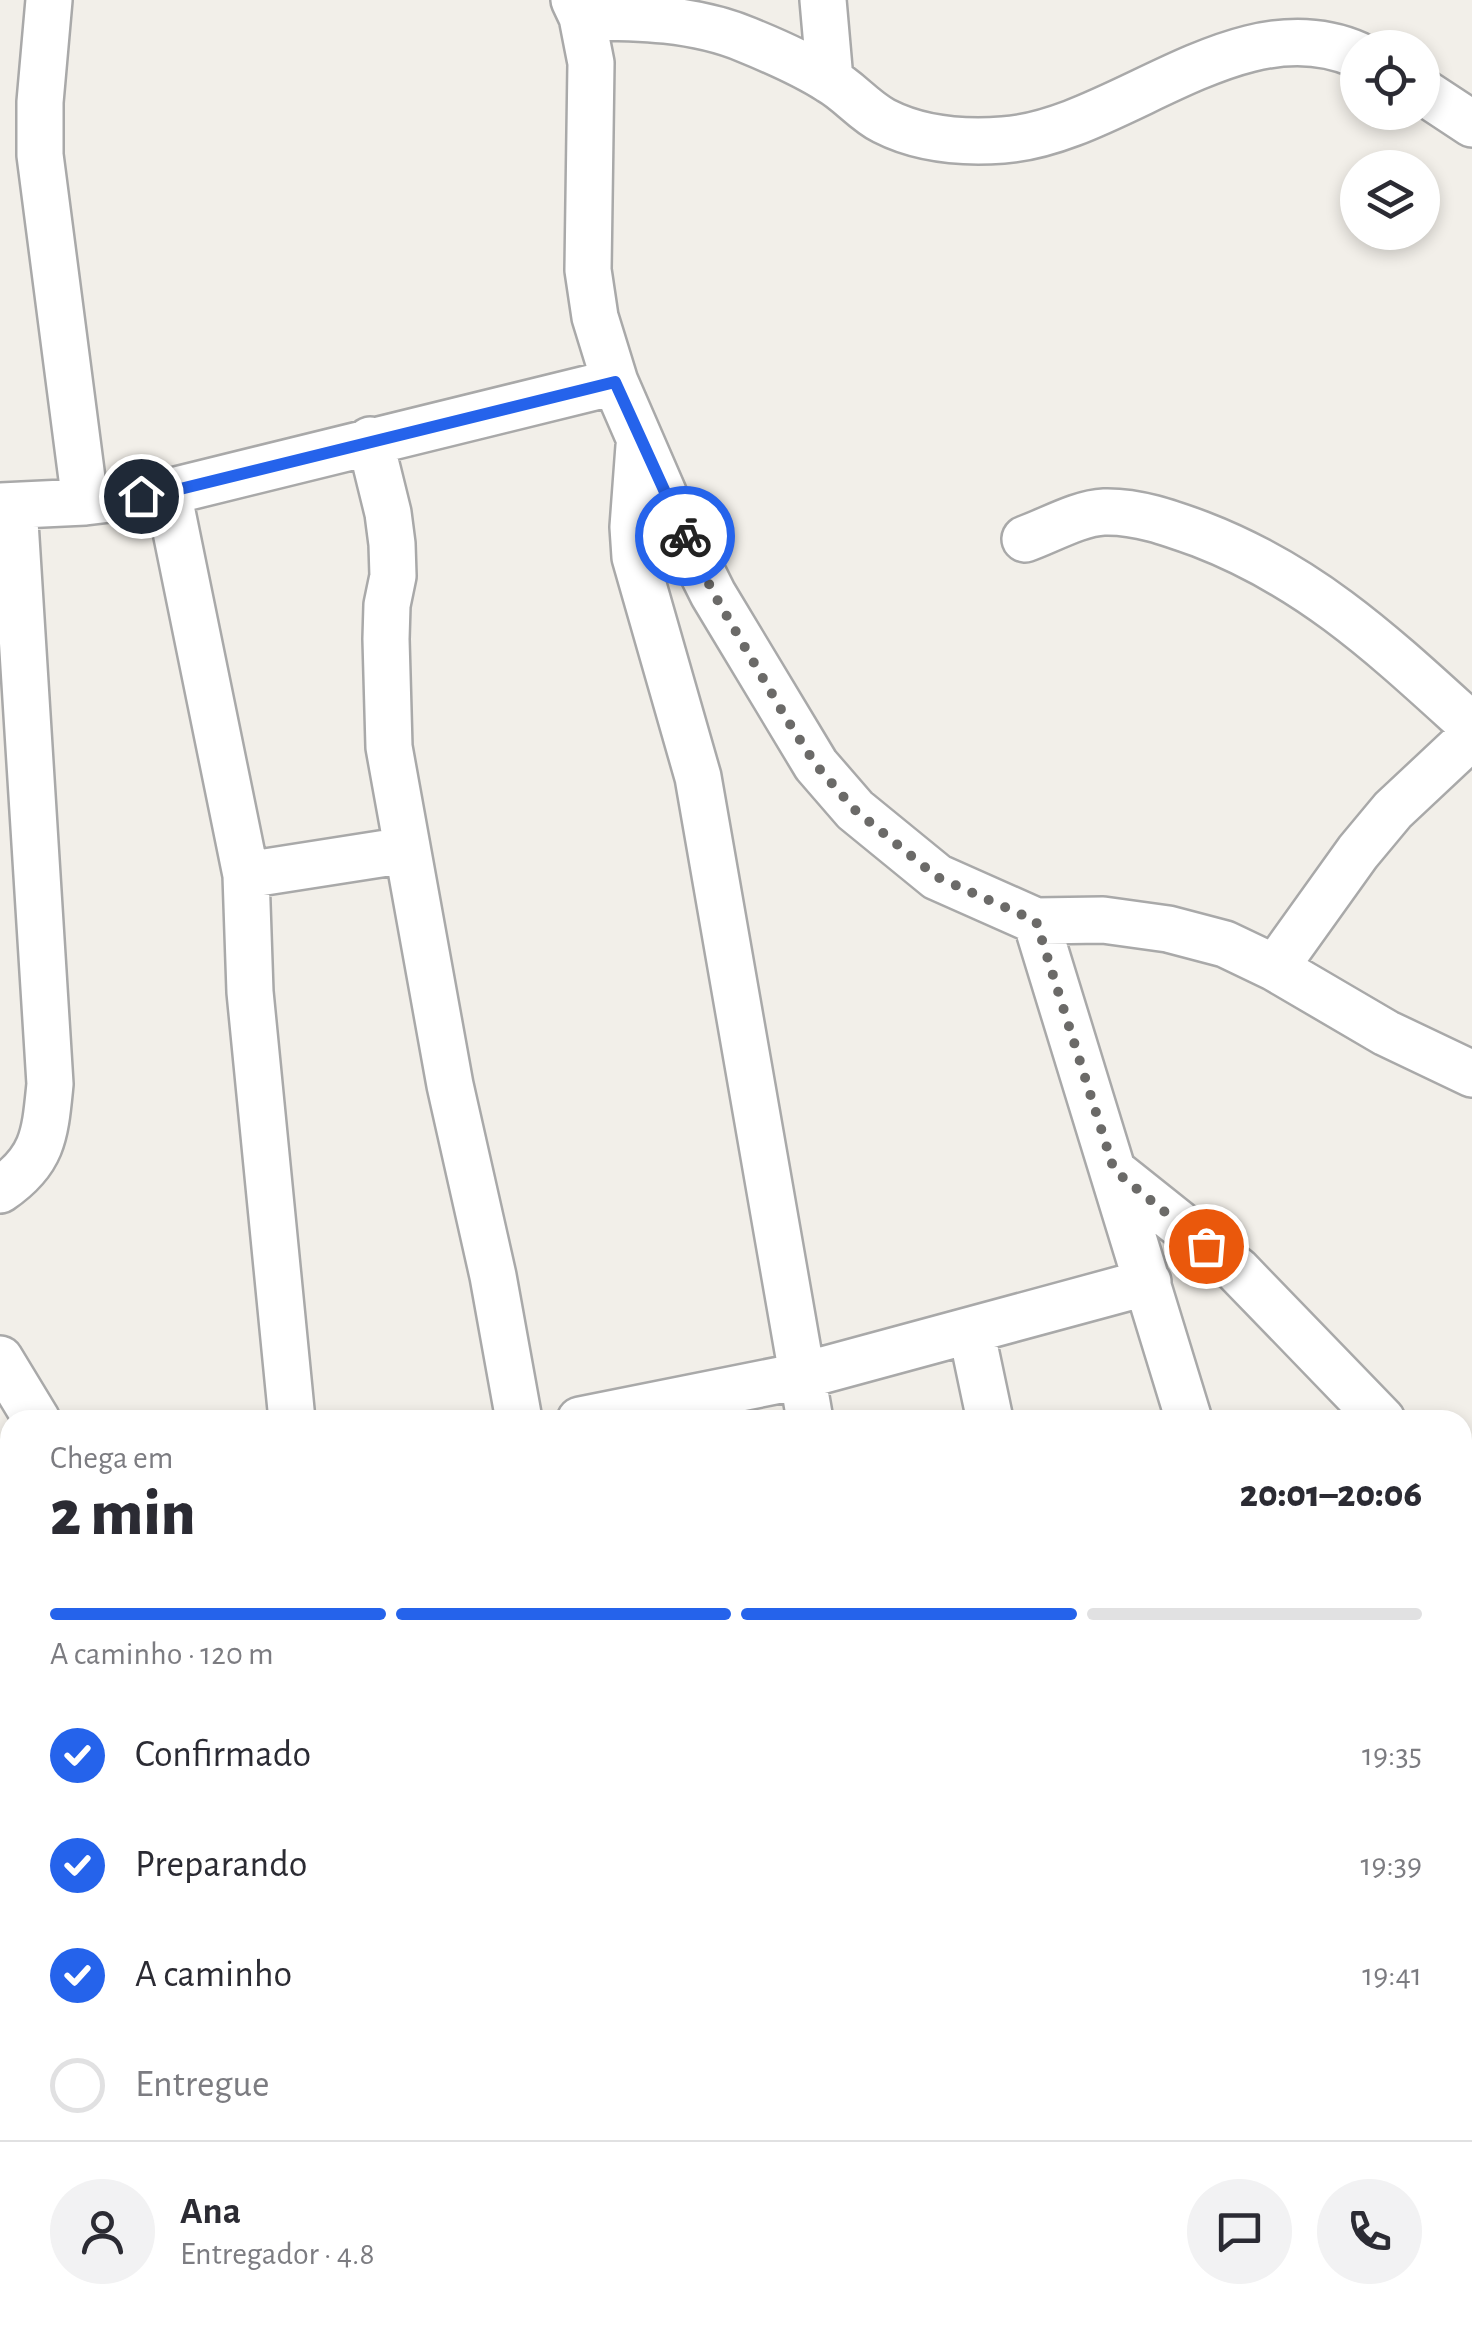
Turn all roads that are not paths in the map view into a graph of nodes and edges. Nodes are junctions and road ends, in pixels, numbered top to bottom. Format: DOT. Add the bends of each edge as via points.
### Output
graph roads {
  1 [pos="49,0"];
  2 [pos="824,0"];
  3 [pos="578,8"];
  4 [pos="1340,50"];
  5 [pos="830,80"];
  6 [pos="1440,103"];
  7 [pos="1472,124"];
  8 [pos="615,382"];
  9 [pos="640,438"];
  10 [pos="370,440"];
  11 [pos="168,492"];
  12 [pos="85,502"];
  13 [pos="7,506"];
  14 [pos="1025,539"];
  15 [pos="1472,726"];
  16 [pos="1472,736"];
  17 [pos="406,850"];
  18 [pos="246,874"];
  19 [pos="1036,921"];
  20 [pos="1275,968"];
  21 [pos="1472,1074"];
  22 [pos="1114,1170"];
  23 [pos="0,1190"];
  24 [pos="1148,1282"];
  25 [pos="971,1330"];
  26 [pos="0,1359"];
  27 [pos="804,1375"];
  28 [pos="31,1410"];
  29 [pos="291,1410"];
  30 [pos="518,1410"];
  31 [pos="630,1410"];
  32 [pos="809,1410"];
  33 [pos="988,1410"];
  34 [pos="1186,1410"];
  35 [pos="1372,1410"];
  1 -- 12 [label="street" via="40,155"];
  2 -- 5 [label="street"];
  3 -- 5 [label="street" via="676,20 744,38"];
  3 -- 8 [label="street" via="590,63 588,270"];
  4 -- 5 [label="street" via="1307,42 1261,47 1061,126 978,142 932,139 883,120"];
  6 -- 7 [label="street"];
  8 -- 9 [label="street"];
  8 -- 10 [label="street"];
  9 -- 19 [label="street" via="714,594 816,765 855,810 937,877"];
  9 -- 27 [label="street" via="635,556 698,777"];
  10 -- 11 [label="street"];
  10 -- 17 [label="street" via="392,544 388,722"];
  11 -- 12 [label="street"];
  11 -- 18 [label="street"];
  12 -- 13 [label="street"];
  13 -- 23 [label="street" via="50,1084 38,1150 25,1173"];
  14 -- 15 [label="street" via="1100,512 1132,514 1217,540 1321,598"];
  16 -- 20 [label="street" via="1393,810"];
  17 -- 18 [label="street"];
  17 -- 30 [label="street"];
  18 -- 29 [label="street" via="250,992"];
  19 -- 20 [label="street" via="1103,920 1168,929 1225,944"];
  19 -- 22 [label="street"];
  20 -- 21 [label="street"];
  22 -- 24 [label="street"];
  22 -- 35 [label="street" via="1236,1270"];
  24 -- 25 [label="street"];
  24 -- 34 [label="street"];
  25 -- 27 [label="street"];
  25 -- 33 [label="street"];
  26 -- 28 [label="street"];
  27 -- 31 [label="street"];
  27 -- 32 [label="street"];
}
